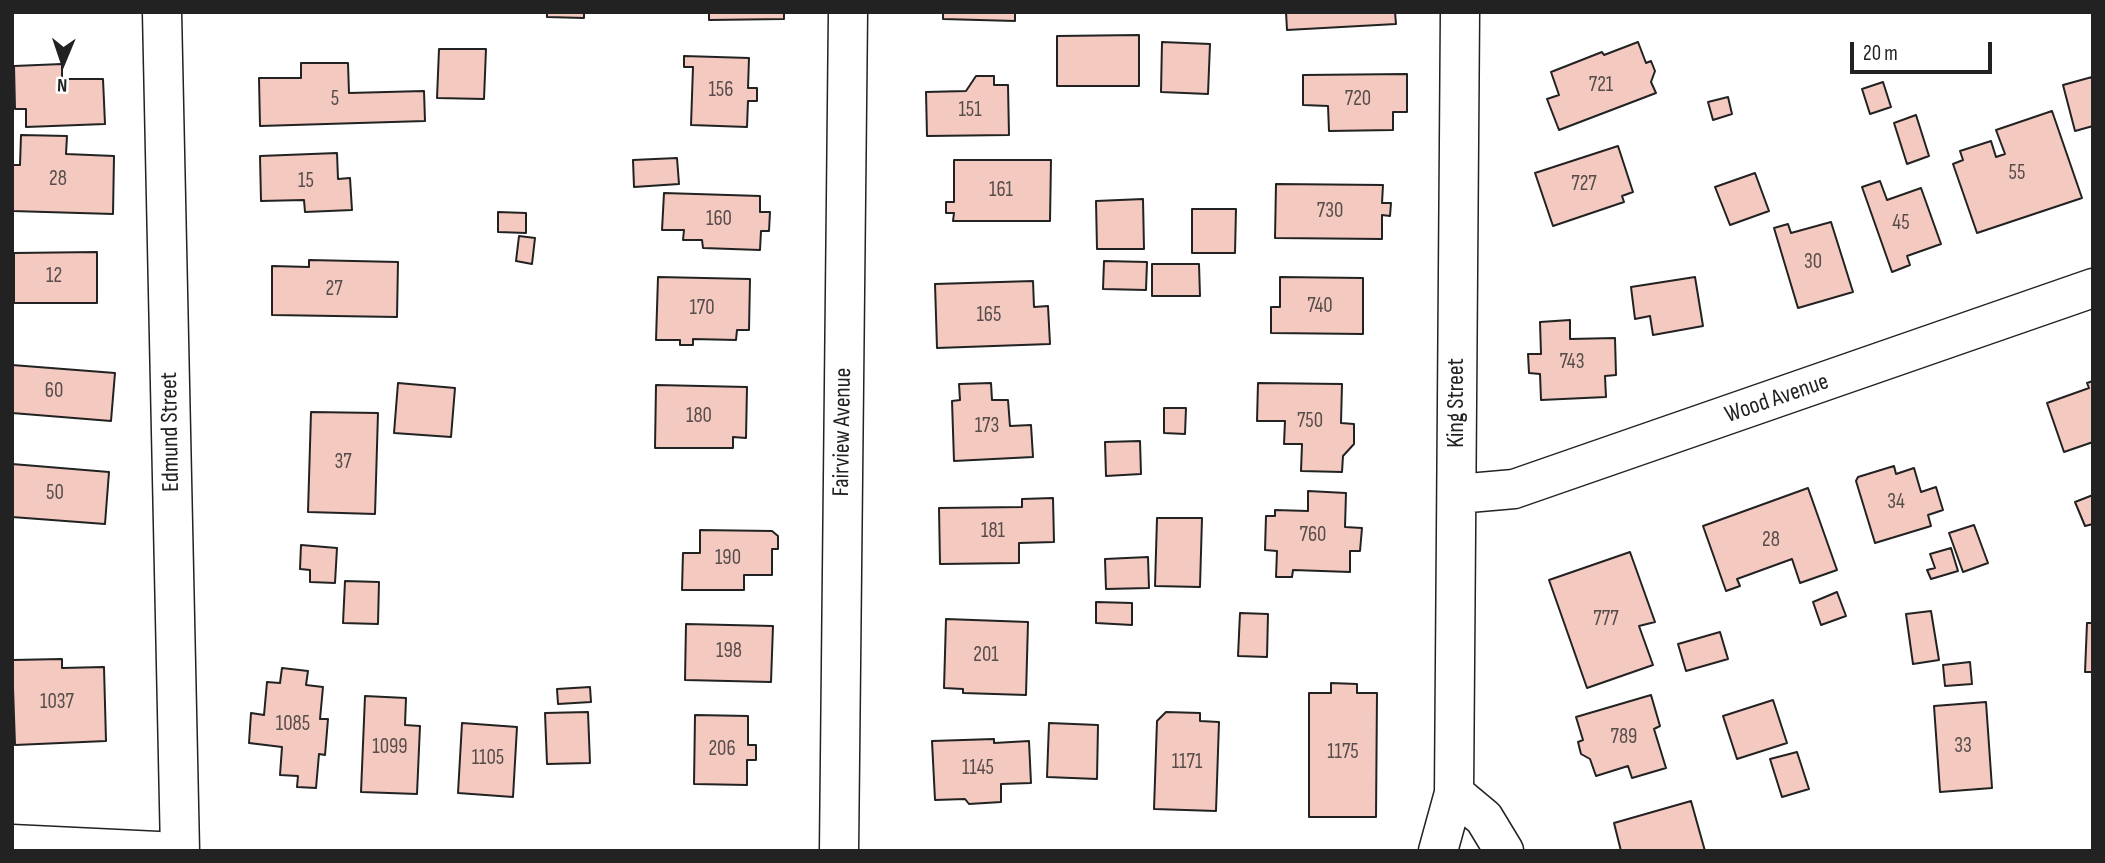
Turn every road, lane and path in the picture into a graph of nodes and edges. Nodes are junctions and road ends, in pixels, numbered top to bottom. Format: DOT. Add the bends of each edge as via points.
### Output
graph roads {
  1 [pos="162,12"];
  2 [pos="848,12"];
  3 [pos="1460,12"];
  4 [pos="2093,288"];
  5 [pos="1457,494"];
  6 [pos="1454,793"];
  7 [pos="12,844"];
  8 [pos="158,851"];
  9 [pos="180,851"];
  10 [pos="839,851"];
  11 [pos="1438,851"];
  12 [pos="1504,851"];
  1 -- 9 [label="street, Edmund Street"];
  2 -- 10 [label="street, Fairview Avenue"];
  3 -- 5 [label="street, King Street"];
  4 -- 5 [label="street, Wood Avenue" via="1514,489"];
  5 -- 6 [label="street, King Street"];
  6 -- 11 [label="street, King Street"];
  6 -- 12 [label="street" via="1484,818"];
  7 -- 8 [label="street"];
}
